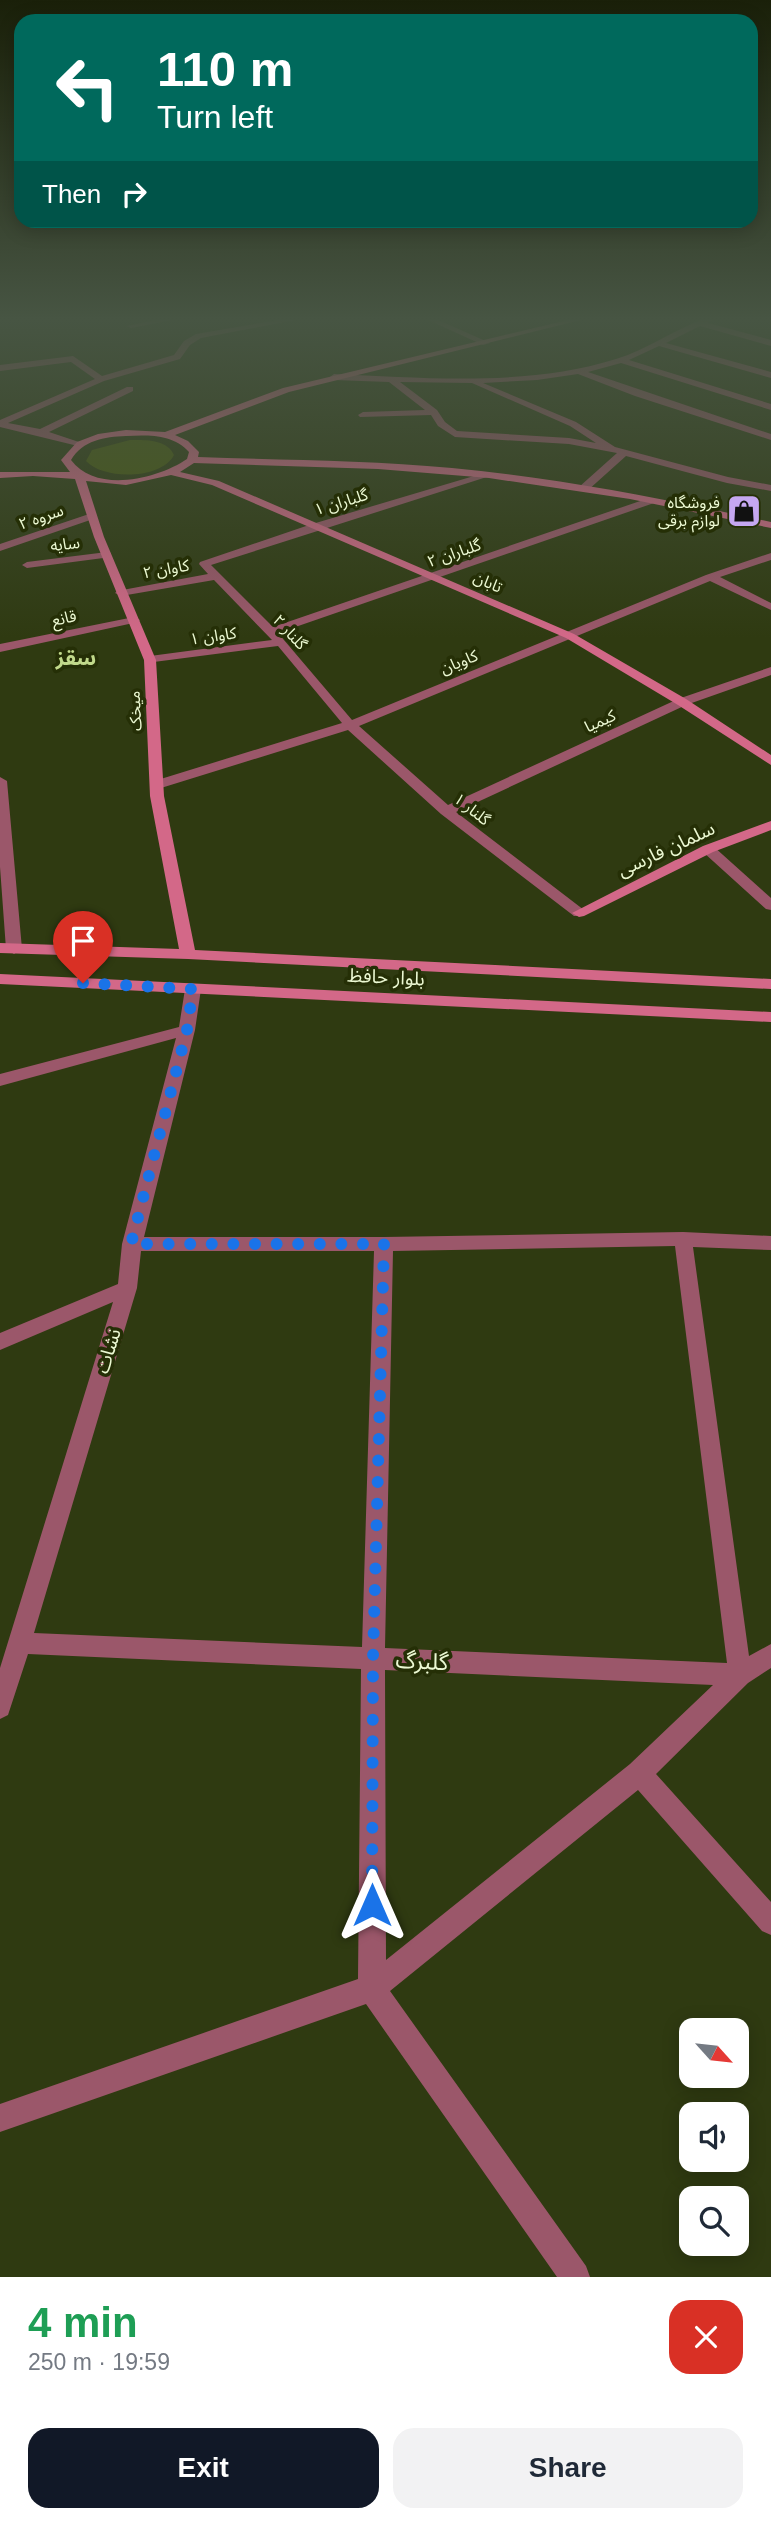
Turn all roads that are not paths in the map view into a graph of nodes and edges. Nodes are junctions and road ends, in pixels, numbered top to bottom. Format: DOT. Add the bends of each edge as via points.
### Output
graph roads {
  1 [pos="6,425"];
  2 [pos="55,425"];
  3 [pos="192,425"];
  4 [pos="443,425"];
  5 [pos="575,425"];
  6 [pos="735,425"];
  7 [pos="41,432"];
  8 [pos="166,435"];
  9 [pos="771,437"];
  10 [pos="79,445"];
  11 [pos="612,449"];
  12 [pos="624,452"];
  13 [pos="66,460"];
  14 [pos="192,460"];
  15 [pos="52,461"];
  16 [pos="38,462"];
  17 [pos="0,466"];
  18 [pos="173,474"];
  19 [pos="0,475"];
  20 [pos="488,475"];
  21 [pos="79,476"];
  22 [pos="771,488"];
  23 [pos="583,489"];
  24 [pos="650,501"];
  25 [pos="92,516"];
  26 [pos="771,525"];
  27 [pos="313,527"];
  28 [pos="0,548"];
  29 [pos="107,555"];
  30 [pos="771,556"];
  31 [pos="204,564"];
  32 [pos="27,565"];
  33 [pos="218,576"];
  34 [pos="436,576"];
  35 [pos="710,577"];
  36 [pos="121,593"];
  37 [pos="771,607"];
  38 [pos="134,620"];
  39 [pos="269,632"];
  40 [pos="570,636"];
  41 [pos="281,642"];
  42 [pos="0,648"];
  43 [pos="150,660"];
  44 [pos="771,671"];
  45 [pos="682,702"];
  46 [pos="349,725"];
  47 [pos="771,761"];
  48 [pos="0,781"];
  49 [pos="156,785"];
  50 [pos="446,811"];
  51 [pos="771,825"];
  52 [pos="708,849"];
  53 [pos="771,906"];
  54 [pos="579,912"];
  55 [pos="7,948"];
  56 [pos="188,954"];
  57 [pos="0,979"];
  58 [pos="771,984"];
  59 [pos="193,989"];
  60 [pos="771,1017"];
  61 [pos="187,1030"];
  62 [pos="0,1080"];
  63 [pos="683,1239"];
  64 [pos="771,1243"];
  65 [pos="131,1244"];
  66 [pos="384,1244"];
  67 [pos="127,1288"];
  68 [pos="0,1342"];
  69 [pos="20,1643"];
  70 [pos="771,1655"];
  71 [pos="373,1658"];
  72 [pos="740,1675"];
  73 [pos="0,1707"];
  74 [pos="639,1773"];
  75 [pos="771,1922"];
  76 [pos="372,1987"];
  77 [pos="0,2118"];
  78 [pos="575,2277"];
  1 -- 7 [label="street"];
  2 -- 7 [label="street"];
  3 -- 8 [label="street"];
  4 -- 11 [label="street" via="456,433 569,441"];
  5 -- 11 [label="street"];
  6 -- 9 [label="street"];
  7 -- 10 [label="street"];
  8 -- 10 [label="street" via="110,435"];
  8 -- 14 [label="street" via="190,445"];
  10 -- 13 [label="street"];
  11 -- 12 [label="street"];
  12 -- 22 [label="street"];
  12 -- 23 [label="street"];
  13 -- 15 [label="street"];
  13 -- 21 [label="street"];
  14 -- 18 [label="street"];
  14 -- 20 [label="street"];
  16 -- 17 [label="street"];
  18 -- 21 [label="street" via="138,482"];
  18 -- 27 [label="street, تابان" via="215,483"];
  19 -- 21 [label="street"];
  20 -- 23 [label="street"];
  20 -- 27 [label="street, گلباران ۱"];
  21 -- 25 [label="street, میخک"];
  23 -- 24 [label="street"];
  24 -- 26 [label="street"];
  24 -- 34 [label="street, گلباران ۲"];
  25 -- 28 [label="street, سروه ۲"];
  25 -- 29 [label="street, میخک"];
  27 -- 31 [label="street, گلباران ۱"];
  27 -- 34 [label="street, تابان"];
  29 -- 32 [label="street, سایه"];
  29 -- 36 [label="street, میخک"];
  30 -- 35 [label="street, کاویان"];
  31 -- 33 [label="street, گلنار ۲"];
  33 -- 36 [label="street, کاوان ۲"];
  33 -- 39 [label="street, گلنار ۲"];
  34 -- 39 [label="street, گلباران ۲"];
  34 -- 40 [label="street, تابان"];
  35 -- 37 [label="street"];
  35 -- 40 [label="street, کاویان"];
  36 -- 38 [label="street, میخک"];
  38 -- 42 [label="street, قانع"];
  38 -- 43 [label="street, میخک"];
  39 -- 41 [label="street, گلنار ۲"];
  40 -- 45 [label="street, تابان"];
  40 -- 46 [label="street, کاویان"];
  41 -- 43 [label="street, کاوان ۱"];
  41 -- 46 [label="street, گلنار ۲"];
  43 -- 49 [label="street, میخک"];
  44 -- 45 [label="street, کیمیا"];
  45 -- 47 [label="street, تابان"];
  45 -- 50 [label="street, کیمیا"];
  46 -- 49 [label="street, کاویان"];
  46 -- 50 [label="street, گلنار ۱"];
  48 -- 55 [label="street"];
  49 -- 56 [label="street, میخک"];
  50 -- 54 [label="street, گلنار ۱"];
  51 -- 52 [label="street, سلمان فارسی"];
  52 -- 53 [label="street"];
  52 -- 54 [label="street, سلمان فارسی"];
  55 -- 56 [label="street, بلوار حافظ"];
  56 -- 58 [label="street, بلوار حافظ"];
  57 -- 59 [label="street, بلوار حافظ"];
  59 -- 60 [label="street, بلوار حافظ"];
  59 -- 61 [label="street, نشات"];
  61 -- 62 [label="street"];
  61 -- 65 [label="street, نشات"];
  63 -- 64 [label="street"];
  63 -- 66 [label="street"];
  63 -- 72 [label="street"];
  65 -- 66 [label="street"];
  65 -- 67 [label="street, نشات"];
  66 -- 71 [label="street"];
  67 -- 68 [label="street"];
  67 -- 69 [label="street, نشات"];
  69 -- 71 [label="street, گلبرگ"];
  69 -- 73 [label="street, نشات"];
  70 -- 72 [label="street"];
  71 -- 72 [label="street, گلبرگ"];
  71 -- 76 [label="street"];
  72 -- 74 [label="street"];
  74 -- 75 [label="street"];
  74 -- 76 [label="street"];
  76 -- 77 [label="street"];
  76 -- 78 [label="street"];
}
